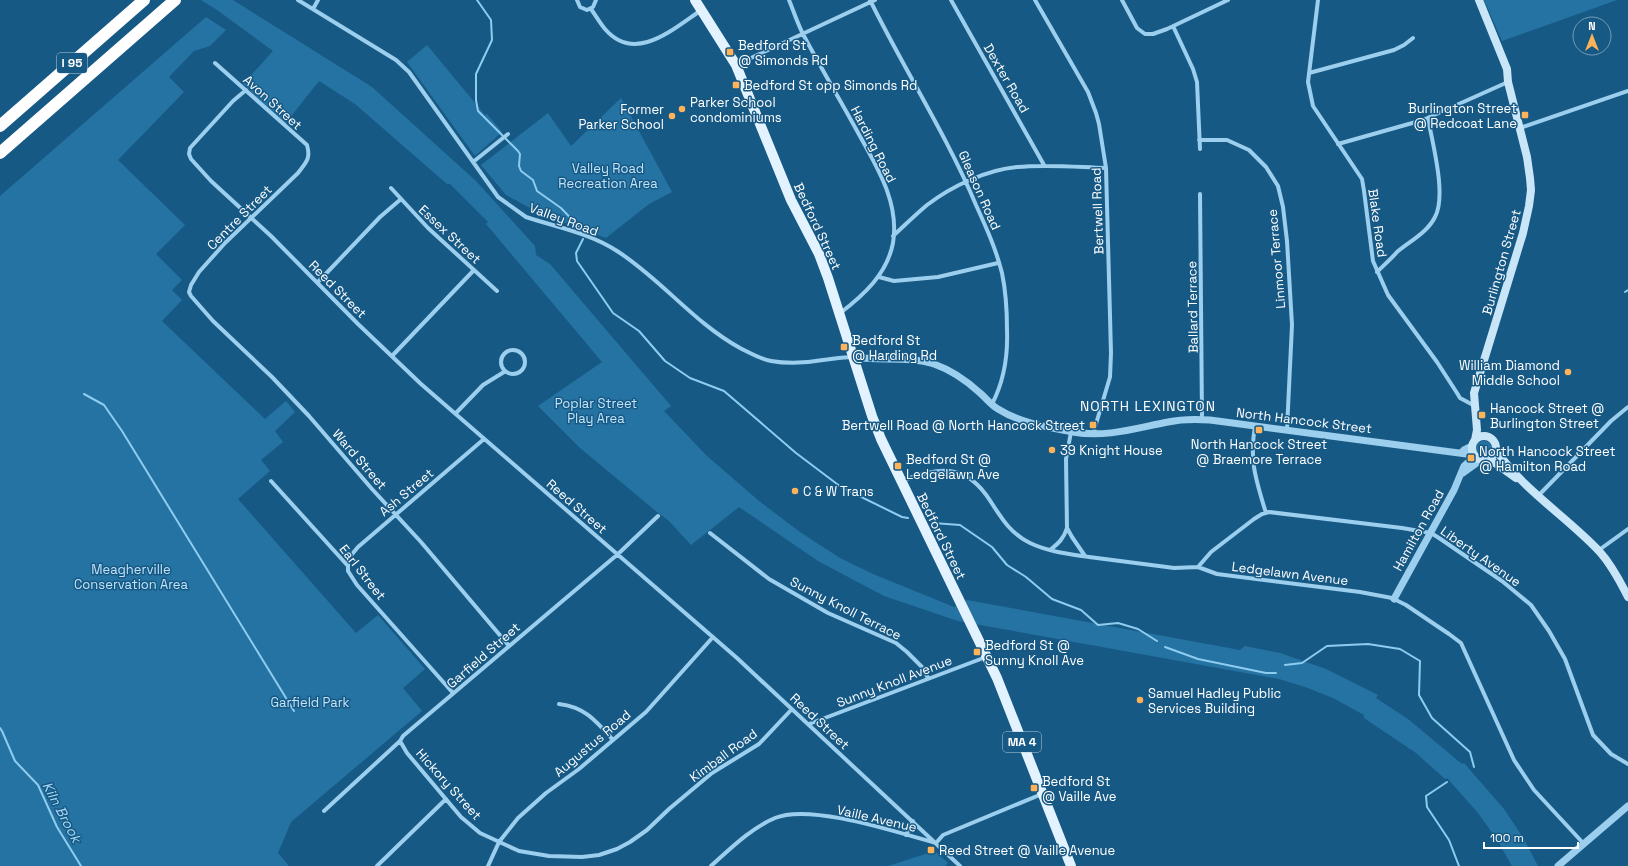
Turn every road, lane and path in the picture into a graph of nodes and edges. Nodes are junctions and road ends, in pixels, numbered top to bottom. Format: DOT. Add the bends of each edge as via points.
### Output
graph roads {
  1 [pos="144,0"];
  2 [pos="175,0"];
  3 [pos="298,0"];
  4 [pos="318,0"];
  5 [pos="577,0"];
  6 [pos="596,0"];
  7 [pos="695,0"];
  8 [pos="789,0"];
  9 [pos="951,0"];
  10 [pos="1035,0"];
  11 [pos="1122,0"];
  12 [pos="1228,0"];
  13 [pos="1318,0"];
  14 [pos="1479,0"];
  15 [pos="872,1"];
  16 [pos="313,9"];
  17 [pos="591,9"];
  18 [pos="701,11"];
  19 [pos="1173,26"];
  20 [pos="803,35"];
  21 [pos="1413,38"];
  22 [pos="215,63"];
  23 [pos="736,65"];
  24 [pos="1309,73"];
  25 [pos="1508,82"];
  26 [pos="246,90"];
  27 [pos="1628,91"];
  28 [pos="1428,118"];
  29 [pos="0,126"];
  30 [pos="1520,128"];
  31 [pos="508,134"];
  32 [pos="1199,140"];
  33 [pos="1338,144"];
  34 [pos="1200,149"];
  35 [pos="0,153"];
  36 [pos="308,160"];
  37 [pos="473,162"];
  38 [pos="1044,166"];
  39 [pos="1106,168"];
  40 [pos="967,182"];
  41 [pos="391,188"];
  42 [pos="1200,194"];
  43 [pos="401,199"];
  44 [pos="252,218"];
  45 [pos="893,237"];
  46 [pos="998,263"];
  47 [pos="474,270"];
  48 [pos="1378,272"];
  49 [pos="879,277"];
  50 [pos="318,282"];
  51 [pos="497,291"];
  52 [pos="189,292"];
  53 [pos="839,314"];
  54 [pos="392,356"];
  55 [pos="853,357"];
  56 [pos="504,372"];
  57 [pos="992,404"];
  58 [pos="1475,406"];
  59 [pos="1628,407"];
  60 [pos="456,413"];
  61 [pos="1202,419"];
  62 [pos="1255,426"];
  63 [pos="1287,430"];
  64 [pos="1071,432"];
  65 [pos="1093,434"];
  66 [pos="1486,436"];
  67 [pos="484,439"];
  68 [pos="1474,443"];
  69 [pos="1496,450"];
  70 [pos="1461,453"];
  71 [pos="1480,458"];
  72 [pos="271,481"];
  73 [pos="901,481"];
  74 [pos="1528,486"];
  75 [pos="1538,496"];
  76 [pos="1266,513"];
  77 [pos="396,514"];
  78 [pos="658,516"];
  79 [pos="1067,528"];
  80 [pos="1628,529"];
  81 [pos="710,532"];
  82 [pos="1430,533"];
  83 [pos="1050,550"];
  84 [pos="1598,550"];
  85 [pos="618,554"];
  86 [pos="1085,556"];
  87 [pos="348,566"];
  88 [pos="1198,567"];
  89 [pos="1628,597"];
  90 [pos="1394,599"];
  91 [pos="713,637"];
  92 [pos="509,646"];
  93 [pos="987,657"];
  94 [pos="928,678"];
  95 [pos="453,693"];
  96 [pos="558,704"];
  97 [pos="792,709"];
  98 [pos="809,724"];
  99 [pos="613,740"];
  100 [pos="400,741"];
  101 [pos="1628,764"];
  102 [pos="1042,794"];
  103 [pos="446,799"];
  104 [pos="1628,806"];
  105 [pos="324,811"];
  106 [pos="913,821"];
  107 [pos="645,831"];
  108 [pos="906,835"];
  109 [pos="499,842"];
  110 [pos="936,843"];
  111 [pos="1584,844"];
  112 [pos="377,866"];
  113 [pos="488,866"];
  114 [pos="711,866"];
  115 [pos="960,866"];
  116 [pos="1071,866"];
  117 [pos="1558,866"];
  1 -- 29 [label="highway, I 95"];
  2 -- 35 [label="highway, I 95"];
  3 -- 16 [label="street, Valley Road"];
  4 -- 16 [label="street"];
  5 -- 17 [label="street" via="581,8"];
  6 -- 17 [label="street"];
  7 -- 18 [label="main road, Bedford Street / MA 4"];
  8 -- 20 [label="street, Harding Road"];
  9 -- 38 [label="street, Dexter Road"];
  10 -- 39 [label="street, Bertwell Road" via="1088,92 1096,113"];
  11 -- 19 [label="street" via="1137,28 1145,34"];
  12 -- 19 [label="street"];
  13 -- 24 [label="street, Blake Road"];
  14 -- 25 [label="main road, Burlington Street" via="1507,69"];
  15 -- 20 [label="street"];
  15 -- 40 [label="street, Gleason Road"];
  16 -- 37 [label="street, Valley Road" via="396,60 409,72"];
  17 -- 18 [label="street" via="608,33 621,41 636,44 659,38"];
  18 -- 23 [label="main road, Bedford Street / MA 4"];
  19 -- 32 [label="street" via="1197,82"];
  20 -- 23 [label="street"];
  20 -- 45 [label="street, Harding Road" via="885,186 892,210"];
  21 -- 24 [label="street" via="1394,50"];
  22 -- 26 [label="street, Avon Street"];
  23 -- 53 [label="main road, Bedford Street / MA 4" via="791,200 819,254"];
  24 -- 33 [label="street, Blake Road" via="1308,82 1314,106"];
  25 -- 28 [label="street"];
  25 -- 30 [label="main road, Burlington Street"];
  26 -- 36 [label="street, Avon Street" via="307,145 310,154"];
  26 -- 44 [label="street, Reed Street" via="190,148 189,154 211,181"];
  27 -- 30 [label="street"];
  28 -- 33 [label="street"];
  28 -- 48 [label="street" via="1440,187 1436,217"];
  30 -- 58 [label="main road, Burlington Street" via="1530,178 1529,206 1474,392"];
  31 -- 37 [label="street"];
  32 -- 34 [label="street"];
  32 -- 63 [label="street, Linmoor Terrace" via="1227,140 1249,150 1266,167 1278,186 1287,240 1292,325"];
  33 -- 48 [label="street, Blake Road" via="1362,179 1373,261"];
  36 -- 44 [label="street, Centre Street"];
  37 -- 55 [label="street, Valley Road" via="498,197 509,206 526,217 588,237 617,251 725,340 751,354 770,361 802,363"];
  38 -- 39 [label="street"];
  38 -- 40 [label="street" via="1015,167"];
  39 -- 65 [label="street, Bertwell Road" via="1110,377"];
  40 -- 45 [label="street" via="927,205"];
  40 -- 46 [label="street, Gleason Road" via="993,244"];
  41 -- 43 [label="street, Essex Street"];
  42 -- 61 [label="street, Ballard Terrace"];
  43 -- 47 [label="street, Essex Street"];
  43 -- 50 [label="street" via="380,217"];
  44 -- 50 [label="street, Reed Street"];
  44 -- 52 [label="street, Centre Street" via="199,272"];
  45 -- 49 [label="street, Harding Road" via="888,259"];
  46 -- 49 [label="street" via="955,274 894,282"];
  46 -- 57 [label="street, Gleason Road" via="1007,311 1007,341 1004,374"];
  47 -- 51 [label="street, Essex Street"];
  47 -- 54 [label="street"];
  48 -- 58 [label="street, Blake Road" via="1388,296 1460,398"];
  49 -- 53 [label="street, Harding Road"];
  50 -- 54 [label="street, Reed Street"];
  52 -- 77 [label="street, Ward Street" via="209,316 298,404"];
  53 -- 55 [label="main road, Bedford Street / MA 4"];
  54 -- 60 [label="street, Reed Street"];
  55 -- 57 [label="street, North Hancock Street" via="933,364 965,380"];
  55 -- 73 [label="main road, Bedford Street / MA 4" via="872,416"];
  56 -- 56 [label="street" via="512,373 522,369 525,363 523,355 516,350 505,354 501,360"];
  56 -- 60 [label="street" via="483,385"];
  57 -- 64 [label="street, North Hancock Street" via="1012,417"];
  58 -- 66 [label="main road"];
  58 -- 68 [label="main road, Burlington Street"];
  59 -- 75 [label="street"];
  60 -- 67 [label="street, Reed Street"];
  61 -- 62 [label="street, North Hancock Street"];
  61 -- 65 [label="street, North Hancock Street" via="1172,421 1107,434"];
  62 -- 63 [label="street, North Hancock Street"];
  62 -- 76 [label="street" via="1252,462"];
  63 -- 70 [label="street, North Hancock Street"];
  64 -- 65 [label="street, North Hancock Street"];
  64 -- 79 [label="street" via="1066,459"];
  66 -- 68 [label="main road" via="1480,437"];
  66 -- 69 [label="main road" via="1493,440"];
  67 -- 77 [label="street, Ash Street"];
  67 -- 85 [label="street, Reed Street"];
  68 -- 70 [label="street"];
  68 -- 71 [label="main road"];
  69 -- 71 [label="main road" via="1493,457"];
  69 -- 74 [label="main road"];
  70 -- 71 [label="street, North Hancock Street"];
  71 -- 74 [label="main road" via="1495,463"];
  71 -- 82 [label="street, Hamilton Road" via="1464,466"];
  72 -- 87 [label="street, Earl Street"];
  73 -- 83 [label="street, Ledgelawn Avenue" via="929,471 941,470 961,474 973,480 982,489 1007,527 1028,542"];
  73 -- 93 [label="main road, Bedford Street / MA 4"];
  74 -- 75 [label="main road"];
  75 -- 84 [label="main road"];
  76 -- 82 [label="street, Liberty Avenue" via="1276,512"];
  76 -- 88 [label="street" via="1254,519 1211,552"];
  77 -- 87 [label="street, Ash Street" via="358,547 348,559"];
  77 -- 92 [label="street, Ward Street"];
  78 -- 85 [label="street, Garfield Street"];
  79 -- 83 [label="street" via="1060,543"];
  79 -- 86 [label="street"];
  80 -- 84 [label="street"];
  81 -- 94 [label="street, Sunny Knoll Terrace" via="769,579 828,613 896,643 922,667"];
  82 -- 90 [label="street, Hamilton Road"];
  82 -- 101 [label="street, Liberty Avenue" via="1502,581 1535,610 1565,660 1593,735 1611,754"];
  83 -- 86 [label="street, Ledgelawn Avenue"];
  84 -- 89 [label="main road"];
  85 -- 91 [label="street, Reed Street"];
  85 -- 92 [label="street, Garfield Street"];
  86 -- 88 [label="street, Ledgelawn Avenue" via="1174,568"];
  87 -- 95 [label="street, Earl Street" via="348,571 357,585"];
  88 -- 90 [label="street, Ledgelawn Avenue" via="1217,574 1360,592"];
  90 -- 111 [label="street, Ledgelawn Avenue" via="1461,643 1514,760 1534,790"];
  91 -- 97 [label="street, Reed Street"];
  91 -- 99 [label="street, Augustus Road" via="646,712"];
  92 -- 95 [label="street, Garfield Street"];
  93 -- 94 [label="street, Sunny Knoll Avenue"];
  93 -- 102 [label="main road, Bedford Street / MA 4"];
  94 -- 98 [label="street, Sunny Knoll Avenue"];
  95 -- 100 [label="street, Garfield Street"];
  96 -- 99 [label="street" via="572,706 584,712"];
  97 -- 98 [label="street, Reed Street"];
  97 -- 107 [label="street, Kimball Road" via="759,744 712,773"];
  98 -- 106 [label="street, Reed Street"];
  99 -- 109 [label="street, Augustus Road" via="568,778 531,804"];
  100 -- 103 [label="street, Hickory Street"];
  100 -- 105 [label="street, Garfield Street"];
  102 -- 110 [label="street" via="943,835"];
  102 -- 116 [label="main road, Bedford Street / MA 4"];
  103 -- 109 [label="street, Hickory Street" via="461,817 480,832"];
  103 -- 112 [label="street"];
  104 -- 111 [label="street"];
  106 -- 108 [label="street"];
  106 -- 110 [label="street, Reed Street"];
  107 -- 109 [label="street, Hickory Street" via="617,849 582,857 526,852"];
  108 -- 110 [label="street, Vaille Avenue"];
  108 -- 114 [label="street, Vaille Avenue" via="851,820 787,815 759,826"];
  109 -- 113 [label="street, Augustus Road"];
  110 -- 115 [label="street, Reed Street"];
  111 -- 117 [label="street"];
}
